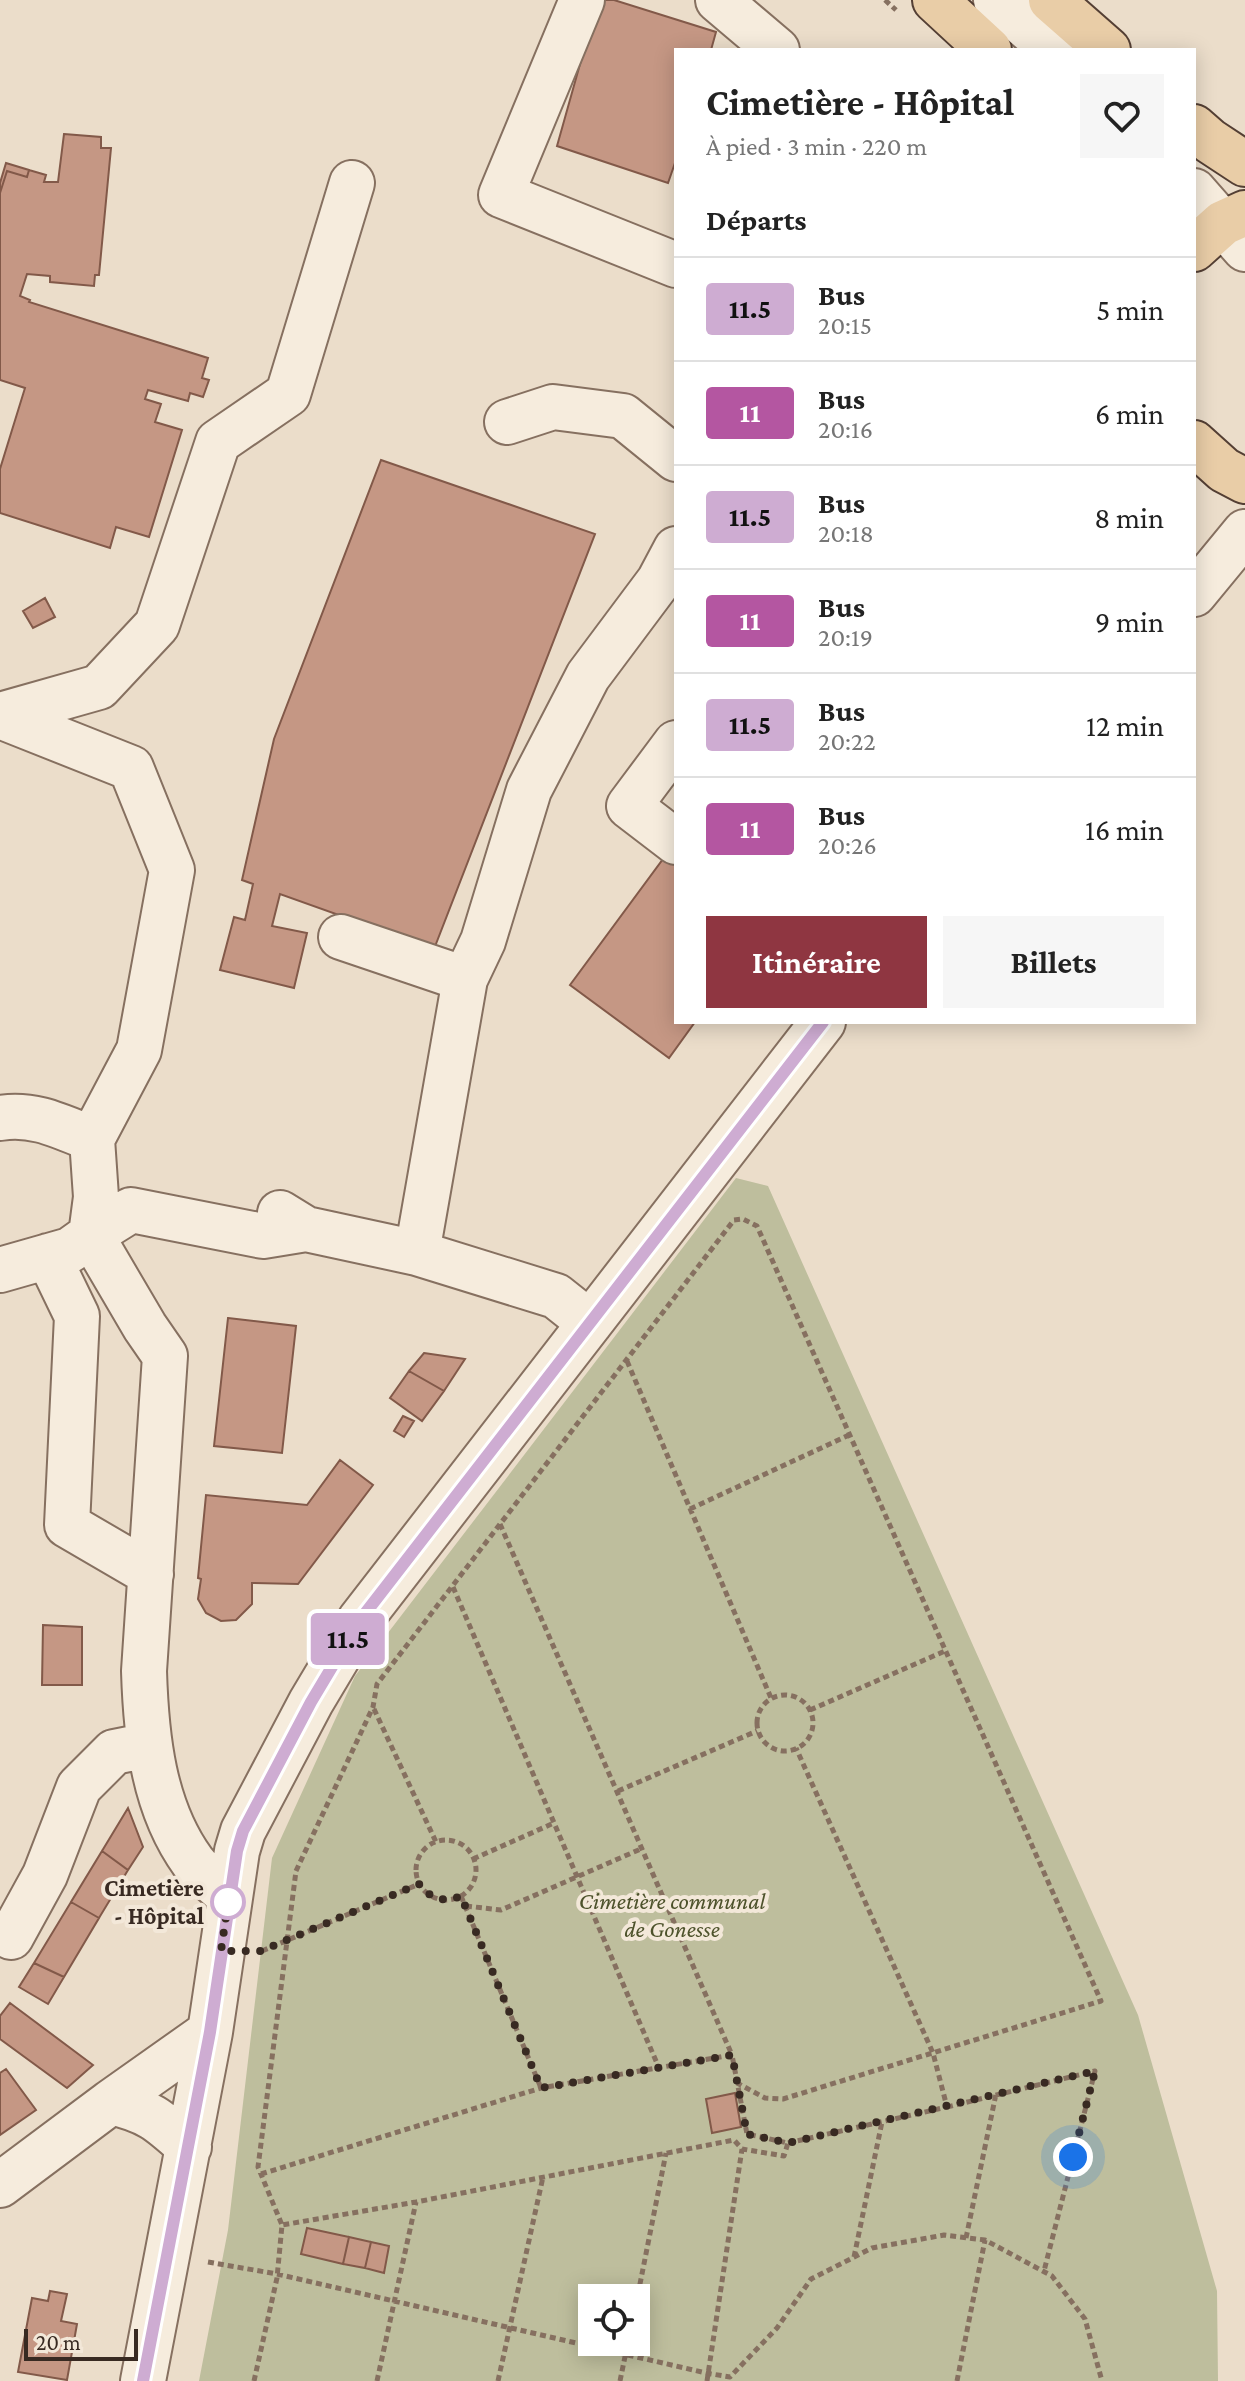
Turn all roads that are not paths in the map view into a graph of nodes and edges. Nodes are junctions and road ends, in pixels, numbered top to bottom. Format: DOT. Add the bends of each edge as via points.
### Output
graph roads {
  1 [pos="582,0"];
  2 [pos="718,0"];
  3 [pos="935,0"];
  4 [pos="996,0"];
  5 [pos="1051,0"];
  6 [pos="775,48"];
  7 [pos="987,48"];
  8 [pos="1051,48"];
  9 [pos="1106,48"];
  10 [pos="1196,128"];
  11 [pos="1245,164"];
  12 [pos="352,183"];
  13 [pos="1196,194"];
  14 [pos="1227,234"];
  15 [pos="674,264"];
  16 [pos="507,422"];
  17 [pos="1196,453"];
  18 [pos="674,457"];
  19 [pos="1245,481"];
  20 [pos="1245,532"];
  21 [pos="674,553"];
  22 [pos="1196,592"];
  23 [pos="0,715"];
  24 [pos="674,746"];
  25 [pos="674,840"];
  26 [pos="341,937"];
  27 [pos="465,979"];
  28 [pos="821,1024"];
  29 [pos="0,1118"];
  30 [pos="93,1155"];
  31 [pos="306,1229"];
  32 [pos="91,1235"];
  33 [pos="417,1253"];
  34 [pos="48,1256"];
  35 [pos="0,1270"];
  36 [pos="590,1323"];
  37 [pos="151,1574"];
  38 [pos="149,1745"];
  39 [pos="229,1896"];
  40 [pos="11,1937"];
  41 [pos="210,2032"];
  42 [pos="111,2102"];
  43 [pos="189,2147"];
  44 [pos="0,2185"];
  45 [pos="143,2381"];
  1 -- 15 [label="street" via="501,195"];
  2 -- 6 [label="street"];
  3 -- 7 [label="main road"];
  4 -- 8 [label="street"];
  5 -- 9 [label="main road"];
  10 -- 11 [label="main road"];
  12 -- 23 [label="street" via="288,394 218,442 157,625 99,687"];
  13 -- 14 [label="street"];
  16 -- 18 [label="street" via="553,407 623,416"];
  17 -- 19 [label="main road"];
  20 -- 22 [label="street"];
  21 -- 27 [label="street" via="588,676 529,790 483,941"];
  23 -- 30 [label="street" via="131,768 172,870 139,1050"];
  24 -- 25 [label="street" via="629,806"];
  26 -- 27 [label="street"];
  27 -- 33 [label="street"];
  28 -- 36 [label="street"];
  29 -- 30 [label="street" via="36,1118"];
  30 -- 31 [label="street" via="272,1208"];
  30 -- 32 [label="street" via="96,1197"];
  31 -- 32 [label="street" via="263,1236 131,1210"];
  31 -- 33 [label="street"];
  32 -- 34 [label="street" via="70,1250"];
  32 -- 37 [label="street" via="165,1356"];
  33 -- 36 [label="street" via="556,1296"];
  34 -- 35 [label="street"];
  34 -- 37 [label="street" via="77,1316 67,1525"];
  36 -- 39 [label="street" via="360,1620 243,1831"];
  37 -- 38 [label="street" via="144,1671"];
  38 -- 39 [label="street" via="169,1816 194,1863"];
  38 -- 40 [label="street" via="114,1752 79,1787 45,1875"];
  39 -- 41 [label="street"];
  41 -- 42 [label="street"];
  41 -- 43 [label="street"];
  42 -- 43 [label="street" via="141,2109"];
  42 -- 44 [label="street"];
  43 -- 45 [label="street"];
}
